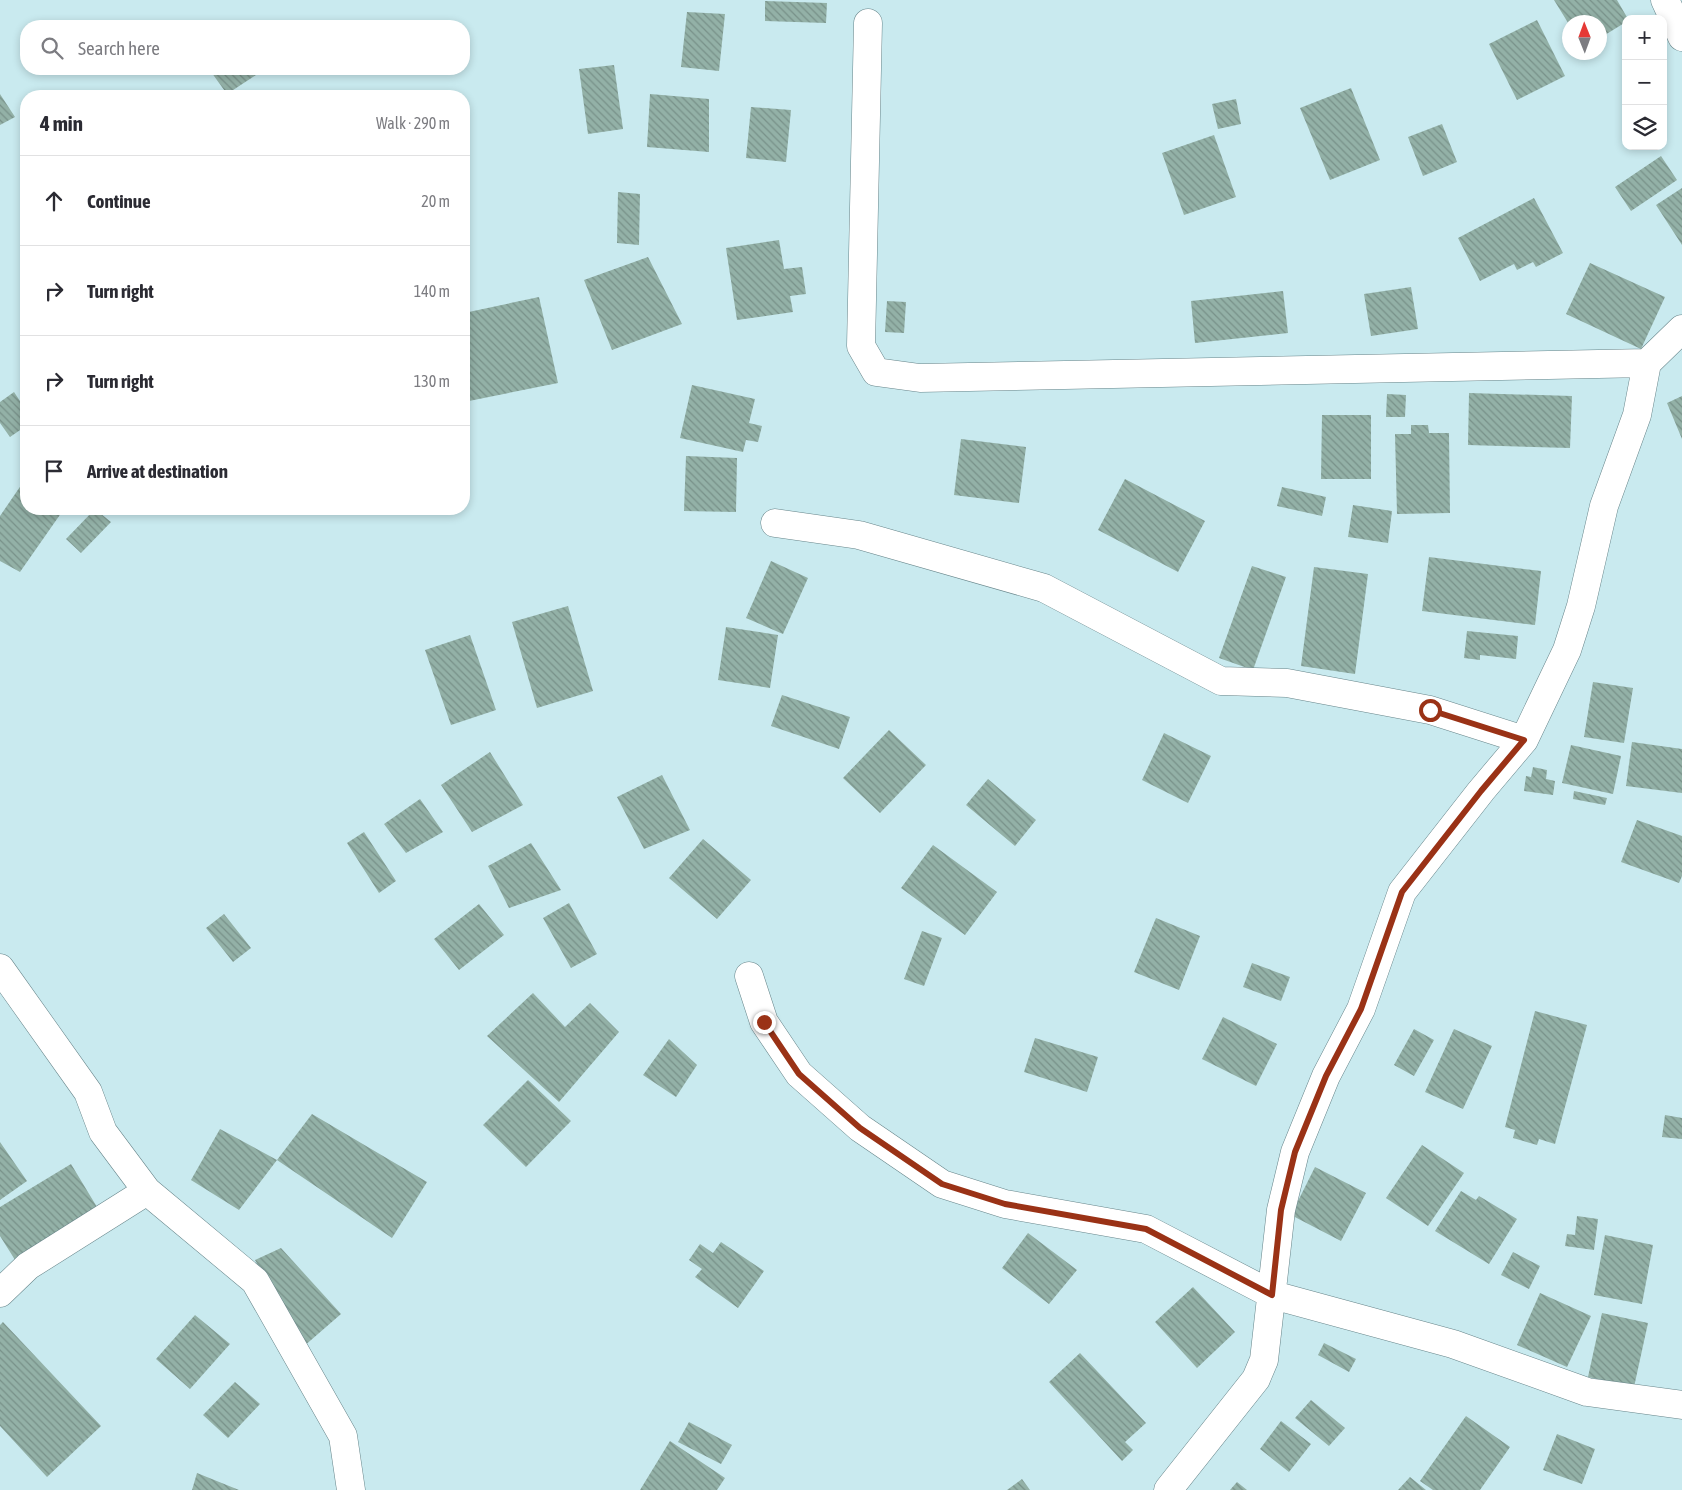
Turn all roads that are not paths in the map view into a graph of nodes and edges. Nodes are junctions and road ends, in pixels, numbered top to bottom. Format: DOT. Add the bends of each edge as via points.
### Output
graph roads {
  1 [pos="1664,0"];
  2 [pos="868,23"];
  3 [pos="1682,36"];
  4 [pos="1682,328"];
  5 [pos="1647,363"];
  6 [pos="775,523"];
  7 [pos="1524,740"];
  8 [pos="0,968"];
  9 [pos="749,976"];
  10 [pos="147,1191"];
  11 [pos="0,1294"];
  12 [pos="1272,1295"];
  13 [pos="1682,1405"];
  14 [pos="352,1490"];
  15 [pos="1168,1490"];
  1 -- 3 [label="street"];
  2 -- 5 [label="street" via="861,346 876,372 920,378"];
  4 -- 5 [label="street"];
  5 -- 7 [label="street" via="1637,416 1604,506 1567,650"];
  6 -- 7 [label="street" via="859,535 1044,588 1221,681 1287,683 1430,710"];
  7 -- 12 [label="street" via="1402,892 1361,1009 1326,1076 1295,1152 1281,1210"];
  8 -- 10 [label="street" via="88,1092 103,1132"];
  9 -- 12 [label="street" via="764,1022 799,1074 860,1128 942,1184 1005,1204 1146,1229"];
  10 -- 11 [label="street" via="28,1266"];
  10 -- 14 [label="street" via="255,1281 343,1436"];
  12 -- 13 [label="street" via="1453,1344 1587,1392"];
  12 -- 15 [label="street" via="1264,1360 1256,1379"];
}
